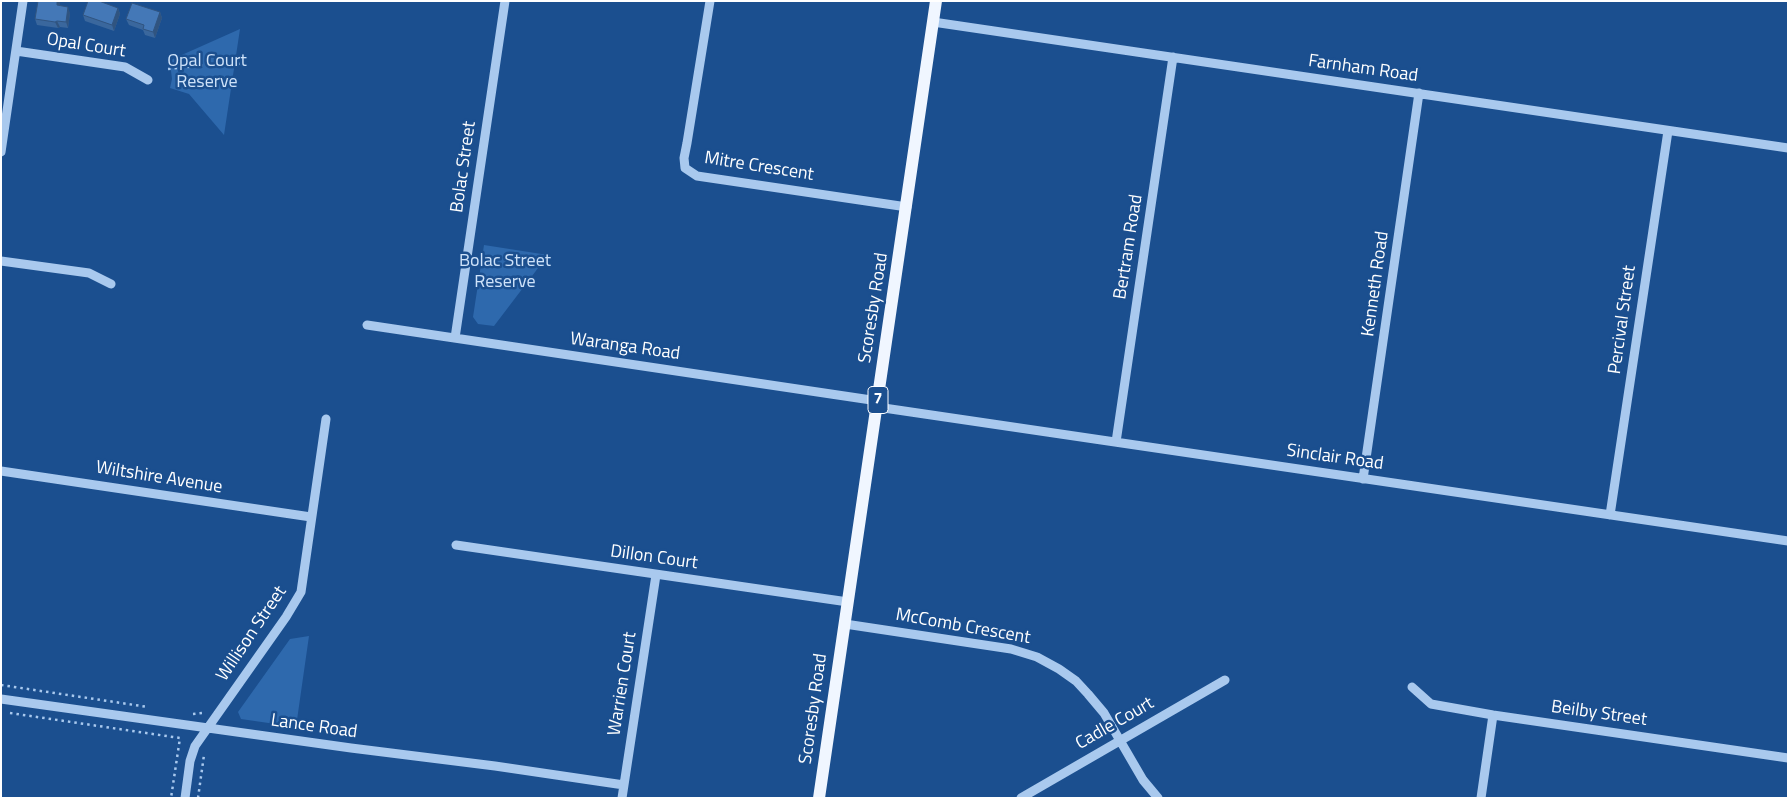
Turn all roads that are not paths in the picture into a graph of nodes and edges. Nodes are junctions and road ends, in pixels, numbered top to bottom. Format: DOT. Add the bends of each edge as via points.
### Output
graph roads {
  1 [pos="23,1"];
  2 [pos="505,1"];
  3 [pos="710,1"];
  4 [pos="936,1"];
  5 [pos="933,22"];
  6 [pos="16,51"];
  7 [pos="1173,58"];
  8 [pos="148,80"];
  9 [pos="1419,93"];
  10 [pos="1668,131"];
  11 [pos="1788,148"];
  12 [pos="1,152"];
  13 [pos="907,207"];
  14 [pos="1,261"];
  15 [pos="111,284"];
  16 [pos="367,325"];
  17 [pos="455,338"];
  18 [pos="878,404"];
  19 [pos="326,418"];
  20 [pos="1116,442"];
  21 [pos="1,470"];
  22 [pos="1363,479"];
  23 [pos="1610,515"];
  24 [pos="311,518"];
  25 [pos="1788,542"];
  26 [pos="456,545"];
  27 [pos="656,575"];
  28 [pos="848,602"];
  29 [pos="844,624"];
  30 [pos="1225,680"];
  31 [pos="1412,687"];
  32 [pos="1,698"];
  33 [pos="1493,715"];
  34 [pos="206,728"];
  35 [pos="1118,740"];
  36 [pos="1788,758"];
  37 [pos="624,785"];
  38 [pos="185,798"];
  39 [pos="622,798"];
  40 [pos="819,798"];
  41 [pos="1021,798"];
  42 [pos="1158,798"];
  43 [pos="1481,798"];
  1 -- 6 [label="street"];
  2 -- 17 [label="street, Bolac Street"];
  3 -- 13 [label="street, Mitre Crescent" via="686,143 686,168 698,176"];
  4 -- 5 [label="main road, Scoresby Road / 7"];
  5 -- 7 [label="street, Farnham Road"];
  5 -- 13 [label="main road, Scoresby Road / 7"];
  6 -- 8 [label="street, Opal Court" via="116,66"];
  6 -- 12 [label="street"];
  7 -- 9 [label="street, Farnham Road"];
  7 -- 20 [label="street, Bertram Road"];
  9 -- 10 [label="street, Farnham Road"];
  9 -- 22 [label="street, Kenneth Road"];
  10 -- 11 [label="street, Farnham Road"];
  10 -- 23 [label="street, Percival Street"];
  13 -- 18 [label="main road, Scoresby Road / 7"];
  14 -- 15 [label="street" via="89,273"];
  16 -- 17 [label="street, Waranga Road"];
  17 -- 18 [label="street, Waranga Road"];
  18 -- 20 [label="street, Sinclair Road"];
  18 -- 28 [label="main road, Scoresby Road / 7"];
  19 -- 24 [label="street, Willison Street"];
  20 -- 22 [label="street, Sinclair Road"];
  21 -- 24 [label="street, Wiltshire Avenue"];
  22 -- 23 [label="street, Sinclair Road"];
  23 -- 25 [label="street, Sinclair Road"];
  24 -- 34 [label="street, Willison Street" via="301,592"];
  26 -- 27 [label="street, Dillon Court"];
  27 -- 28 [label="street, Dillon Court"];
  27 -- 37 [label="street, Warrien Court"];
  28 -- 29 [label="main road, Scoresby Road / 7"];
  29 -- 35 [label="street, McComb Crescent" via="1011,649 1037,657 1076,682 1088,694 1104,713"];
  29 -- 40 [label="main road, Scoresby Road / 7"];
  30 -- 35 [label="street, Cadle Court"];
  31 -- 33 [label="street, Beilby Street" via="1431,704"];
  32 -- 34 [label="street, Lance Road"];
  33 -- 36 [label="street, Beilby Street"];
  33 -- 43 [label="street"];
  34 -- 37 [label="street, Lance Road"];
  34 -- 38 [label="street, Willison Street" via="194,746"];
  35 -- 41 [label="street, Cadle Court"];
  35 -- 42 [label="street, McComb Crescent"];
  37 -- 39 [label="street, Warrien Court"];
}
